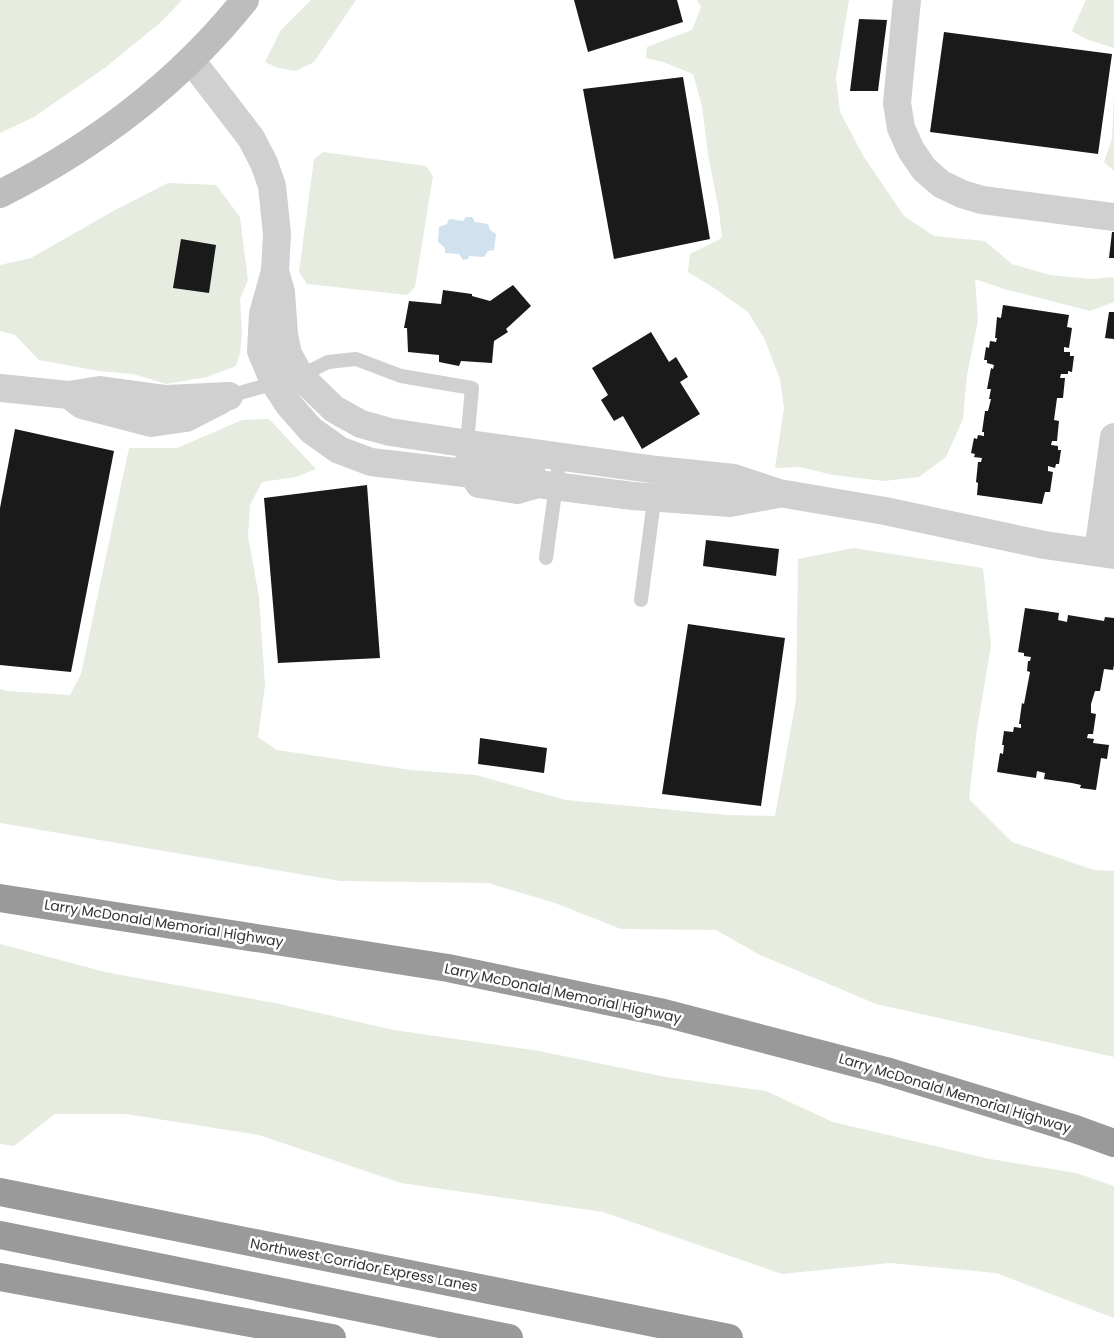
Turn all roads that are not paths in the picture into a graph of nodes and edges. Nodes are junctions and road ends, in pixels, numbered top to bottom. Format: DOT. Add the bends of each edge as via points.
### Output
graph roads {
  1 [pos="245,0"];
  2 [pos="907,0"];
  3 [pos="191,60"];
  4 [pos="0,194"];
  5 [pos="1114,217"];
  6 [pos="287,379"];
  7 [pos="0,388"];
  8 [pos="229,396"];
  9 [pos="1114,437"];
  10 [pos="467,443"];
  11 [pos="560,456"];
  12 [pos="657,470"];
  13 [pos="466,473"];
  14 [pos="547,485"];
  15 [pos="779,493"];
  16 [pos="655,498"];
  17 [pos="1106,554"];
  18 [pos="546,558"];
  19 [pos="641,600"];
  20 [pos="0,898"];
  21 [pos="1114,1143"];
  22 [pos="0,1192"];
  23 [pos="0,1235"];
  24 [pos="0,1277"];
  25 [pos="332,1338"];
  26 [pos="509,1338"];
  27 [pos="729,1338"];
  1 -- 3 [label="street"];
  2 -- 5 [label="street" via="897,103 901,128 910,150 924,169 941,184 982,200"];
  3 -- 4 [label="street" via="115,126"];
  3 -- 6 [label="street" via="251,138 272,186 277,234 275,271 263,314 261,351"];
  6 -- 8 [label="lane"];
  6 -- 10 [label="street" via="361,424 390,432"];
  6 -- 10 [label="lane" via="328,362 356,359 401,376 472,388"];
  6 -- 13 [label="street" via="290,405 311,430 339,450 371,462"];
  7 -- 8 [label="street" via="69,395 100,390 166,399"];
  9 -- 17 [label="street"];
  10 -- 11 [label="street"];
  10 -- 13 [label="lane"];
  11 -- 12 [label="street"];
  11 -- 14 [label="lane"];
  12 -- 15 [label="street" via="734,478"];
  12 -- 16 [label="lane"];
  13 -- 14 [label="street" via="484,465 494,466 530,472"];
  14 -- 16 [label="street"];
  14 -- 18 [label="lane"];
  15 -- 16 [label="street" via="730,503"];
  15 -- 17 [label="street" via="884,511 1044,545"];
  16 -- 19 [label="lane"];
  20 -- 21 [label="highway, Larry McDonald Memorial Highway" via="448,968 664,1013 886,1071"];
  22 -- 27 [label="highway, Northwest Corridor Express Lanes"];
  23 -- 26 [label="highway"];
  24 -- 25 [label="highway"];
}
